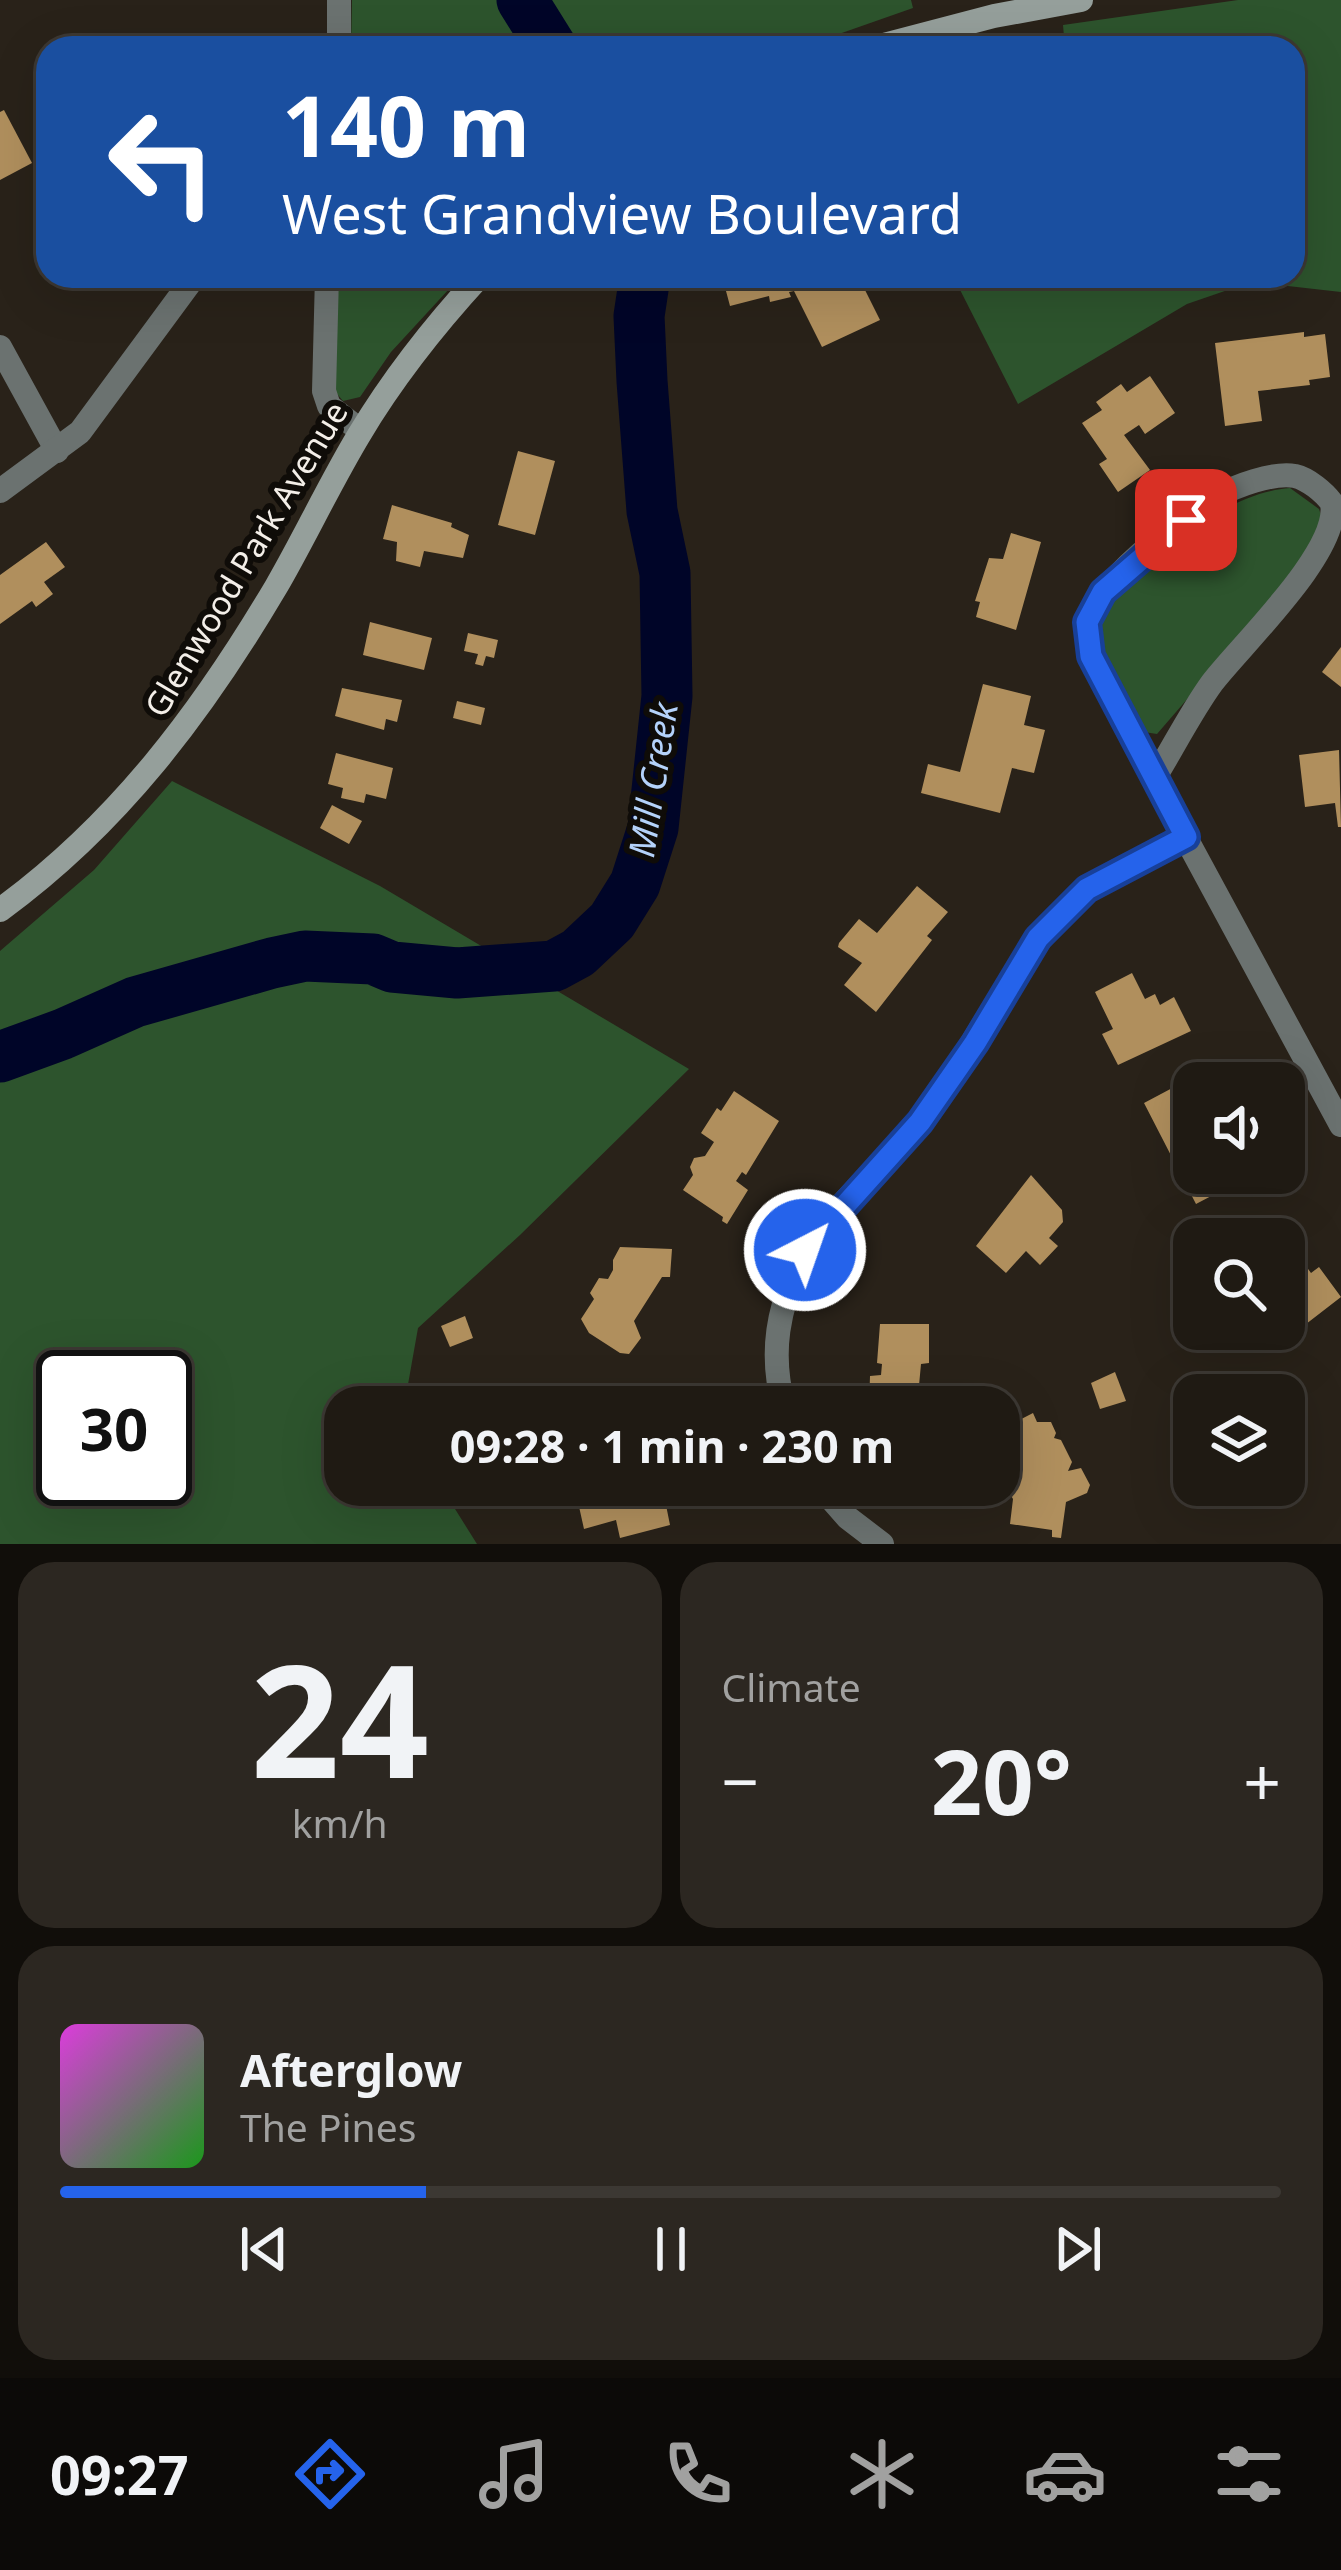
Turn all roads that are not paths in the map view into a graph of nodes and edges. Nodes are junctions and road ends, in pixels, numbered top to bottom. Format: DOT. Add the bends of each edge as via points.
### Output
graph roads {
  1 [pos="339,0"];
  2 [pos="1081,0"];
  3 [pos="339,36"];
  4 [pos="918,36"];
  5 [pos="186,288"];
  6 [pos="327,288"];
  7 [pos="470,288"];
  8 [pos="0,347"];
  9 [pos="362,431"];
  10 [pos="57,451"];
  11 [pos="0,491"];
  12 [pos="1155,777"];
  13 [pos="1186,837"];
  14 [pos="0,910"];
  15 [pos="1341,1125"];
  16 [pos="779,1386"];
  17 [pos="837,1506"];
  18 [pos="882,1544"];
  1 -- 3 [label="street"];
  2 -- 4 [label="main road"];
  5 -- 10 [label="street" via="80,432"];
  6 -- 9 [label="street" via="324,392 328,406"];
  7 -- 9 [label="main road, Glenwood Park Avenue"];
  8 -- 10 [label="street"];
  9 -- 14 [label="main road, Glenwood Park Avenue" via="275,588 174,742 75,850"];
  10 -- 11 [label="street"];
  12 -- 12 [label="street" via="1091,656 1087,622 1103,592 1217,496 1294,476 1318,488 1335,506 1334,548 1214,680"];
  12 -- 13 [label="street"];
  13 -- 15 [label="street"];
  13 -- 16 [label="street" via="1087,889 1038,938 920,1122 805,1250 776,1326"];
  17 -- 18 [label="street"];
}
